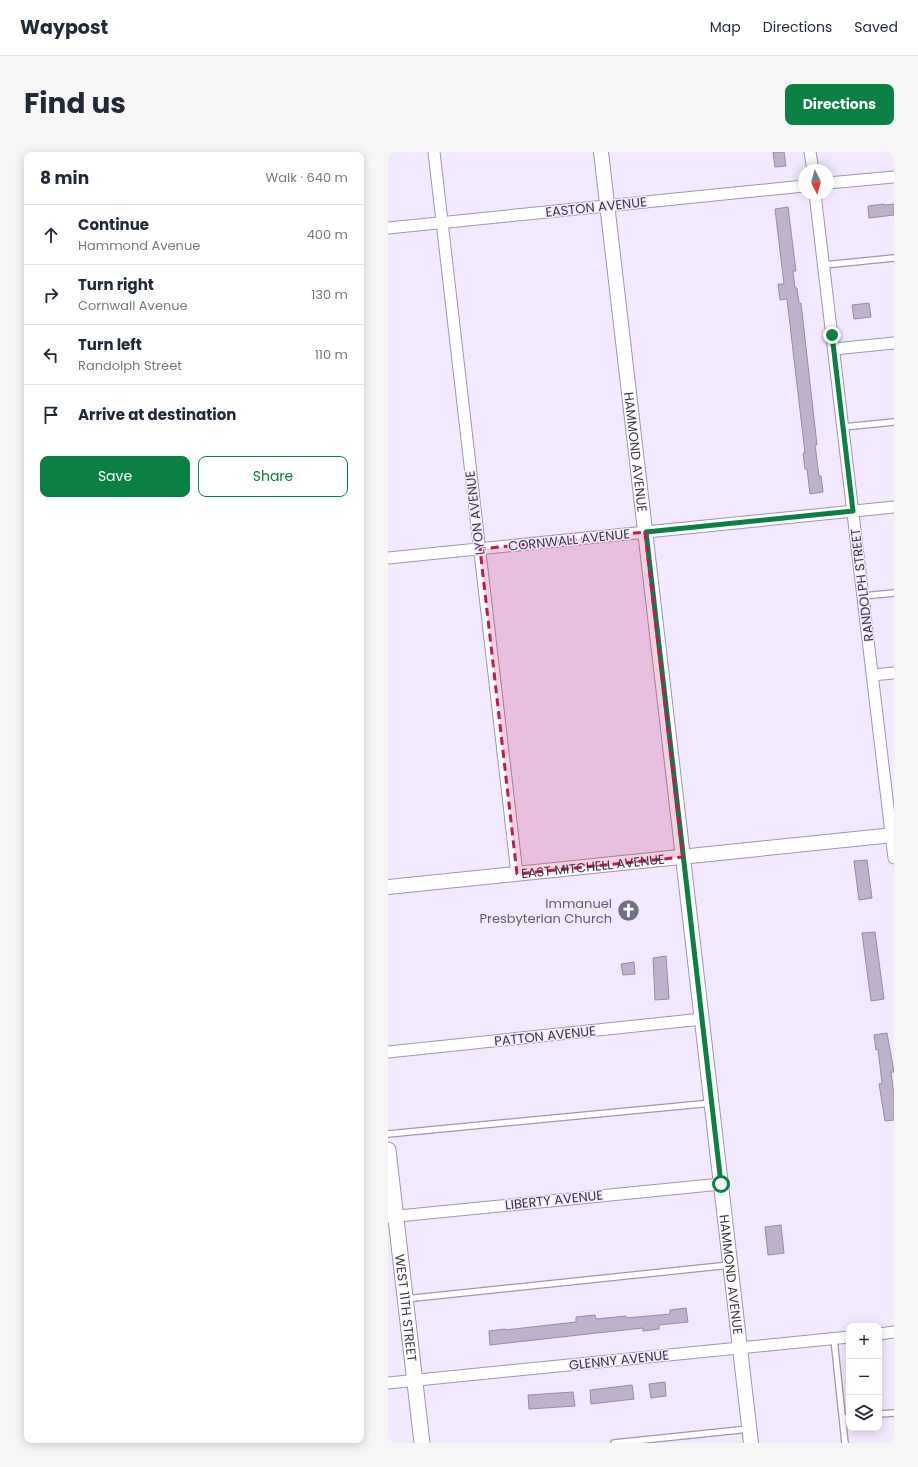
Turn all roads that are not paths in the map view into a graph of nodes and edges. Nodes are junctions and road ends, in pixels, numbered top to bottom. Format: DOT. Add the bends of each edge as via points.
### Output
graph roads {
  1 [pos="434,152"];
  2 [pos="601,152"];
  3 [pos="810,152"];
  4 [pos="811,164"];
  5 [pos="894,176"];
  6 [pos="834,182"];
  7 [pos="798,187"];
  8 [pos="816,200"];
  9 [pos="608,206"];
  10 [pos="442,223"];
  11 [pos="388,228"];
  12 [pos="894,258"];
  13 [pos="824,265"];
  14 [pos="894,343"];
  15 [pos="834,349"];
  16 [pos="894,422"];
  17 [pos="843,427"];
  18 [pos="894,507"];
  19 [pos="853,511"];
  20 [pos="646,532"];
  21 [pos="480,549"];
  22 [pos="388,558"];
  23 [pos="894,593"];
  24 [pos="863,596"];
  25 [pos="894,672"];
  26 [pos="872,675"];
  27 [pos="893,835"];
  28 [pos="683,857"];
  29 [pos="894,858"];
  30 [pos="517,874"];
  31 [pos="388,887"];
  32 [pos="702,1019"];
  33 [pos="388,1052"];
  34 [pos="712,1103"];
  35 [pos="388,1134"];
  36 [pos="388,1150"];
  37 [pos="721,1184"];
  38 [pos="392,1216"];
  39 [pos="730,1265"];
  40 [pos="405,1299"];
  41 [pos="894,1332"];
  42 [pos="882,1334"];
  43 [pos="846,1337"];
  44 [pos="834,1339"];
  45 [pos="740,1348"];
  46 [pos="414,1380"];
  47 [pos="388,1383"];
  48 [pos="894,1413"];
  49 [pos="882,1414"];
  50 [pos="846,1418"];
  51 [pos="750,1436"];
  52 [pos="422,1443"];
  53 [pos="614,1443"];
  54 [pos="845,1443"];
  1 -- 10 [label="street, LYON AVENUE"];
  2 -- 9 [label="street, HAMMOND AVENUE"];
  3 -- 4 [label="street"];
  5 -- 6 [label="street"];
  7 -- 9 [label="street, EASTON AVENUE"];
  8 -- 13 [label="street, RANDOLPH STREET"];
  9 -- 10 [label="street, EASTON AVENUE"];
  9 -- 20 [label="street, HAMMOND AVENUE"];
  10 -- 11 [label="street, EASTON AVENUE"];
  10 -- 21 [label="street, LYON AVENUE"];
  12 -- 13 [label="lane"];
  13 -- 15 [label="street, RANDOLPH STREET"];
  14 -- 15 [label="street"];
  15 -- 17 [label="street, RANDOLPH STREET"];
  16 -- 17 [label="lane"];
  17 -- 19 [label="street, RANDOLPH STREET"];
  18 -- 19 [label="street, CORNWALL AVENUE"];
  19 -- 20 [label="street, CORNWALL AVENUE"];
  19 -- 24 [label="street, RANDOLPH STREET"];
  20 -- 21 [label="street, CORNWALL AVENUE"];
  20 -- 28 [label="street, HAMMOND AVENUE"];
  21 -- 22 [label="street, CORNWALL AVENUE"];
  21 -- 30 [label="street, LYON AVENUE"];
  23 -- 24 [label="lane"];
  24 -- 26 [label="street, RANDOLPH STREET"];
  25 -- 26 [label="street"];
  26 -- 27 [label="street, RANDOLPH STREET"];
  27 -- 28 [label="street, EAST MITCHELL AVENUE"];
  27 -- 29 [label="street, RANDOLPH STREET"];
  28 -- 30 [label="street, EAST MITCHELL AVENUE"];
  28 -- 32 [label="street, HAMMOND AVENUE"];
  30 -- 31 [label="street, EAST MITCHELL AVENUE"];
  32 -- 33 [label="street, PATTON AVENUE"];
  32 -- 34 [label="street, HAMMOND AVENUE"];
  34 -- 35 [label="lane"];
  34 -- 37 [label="street, HAMMOND AVENUE"];
  36 -- 38 [label="main road, WEST 11TH STREET"];
  37 -- 38 [label="street, LIBERTY AVENUE"];
  37 -- 39 [label="street, HAMMOND AVENUE"];
  38 -- 40 [label="main road, WEST 11TH STREET"];
  39 -- 40 [label="lane"];
  39 -- 45 [label="street, HAMMOND AVENUE"];
  40 -- 46 [label="main road, WEST 11TH STREET"];
  41 -- 42 [label="street"];
  43 -- 44 [label="street, GLENNY AVENUE"];
  44 -- 45 [label="street, GLENNY AVENUE"];
  44 -- 50 [label="lane"];
  45 -- 46 [label="street, GLENNY AVENUE"];
  45 -- 51 [label="street, HAMMOND AVENUE"];
  46 -- 47 [label="street, GLENNY AVENUE"];
  46 -- 52 [label="main road, WEST 11TH STREET"];
  48 -- 49 [label="lane"];
  50 -- 54 [label="lane"];
  51 -- 53 [label="lane"];
}
